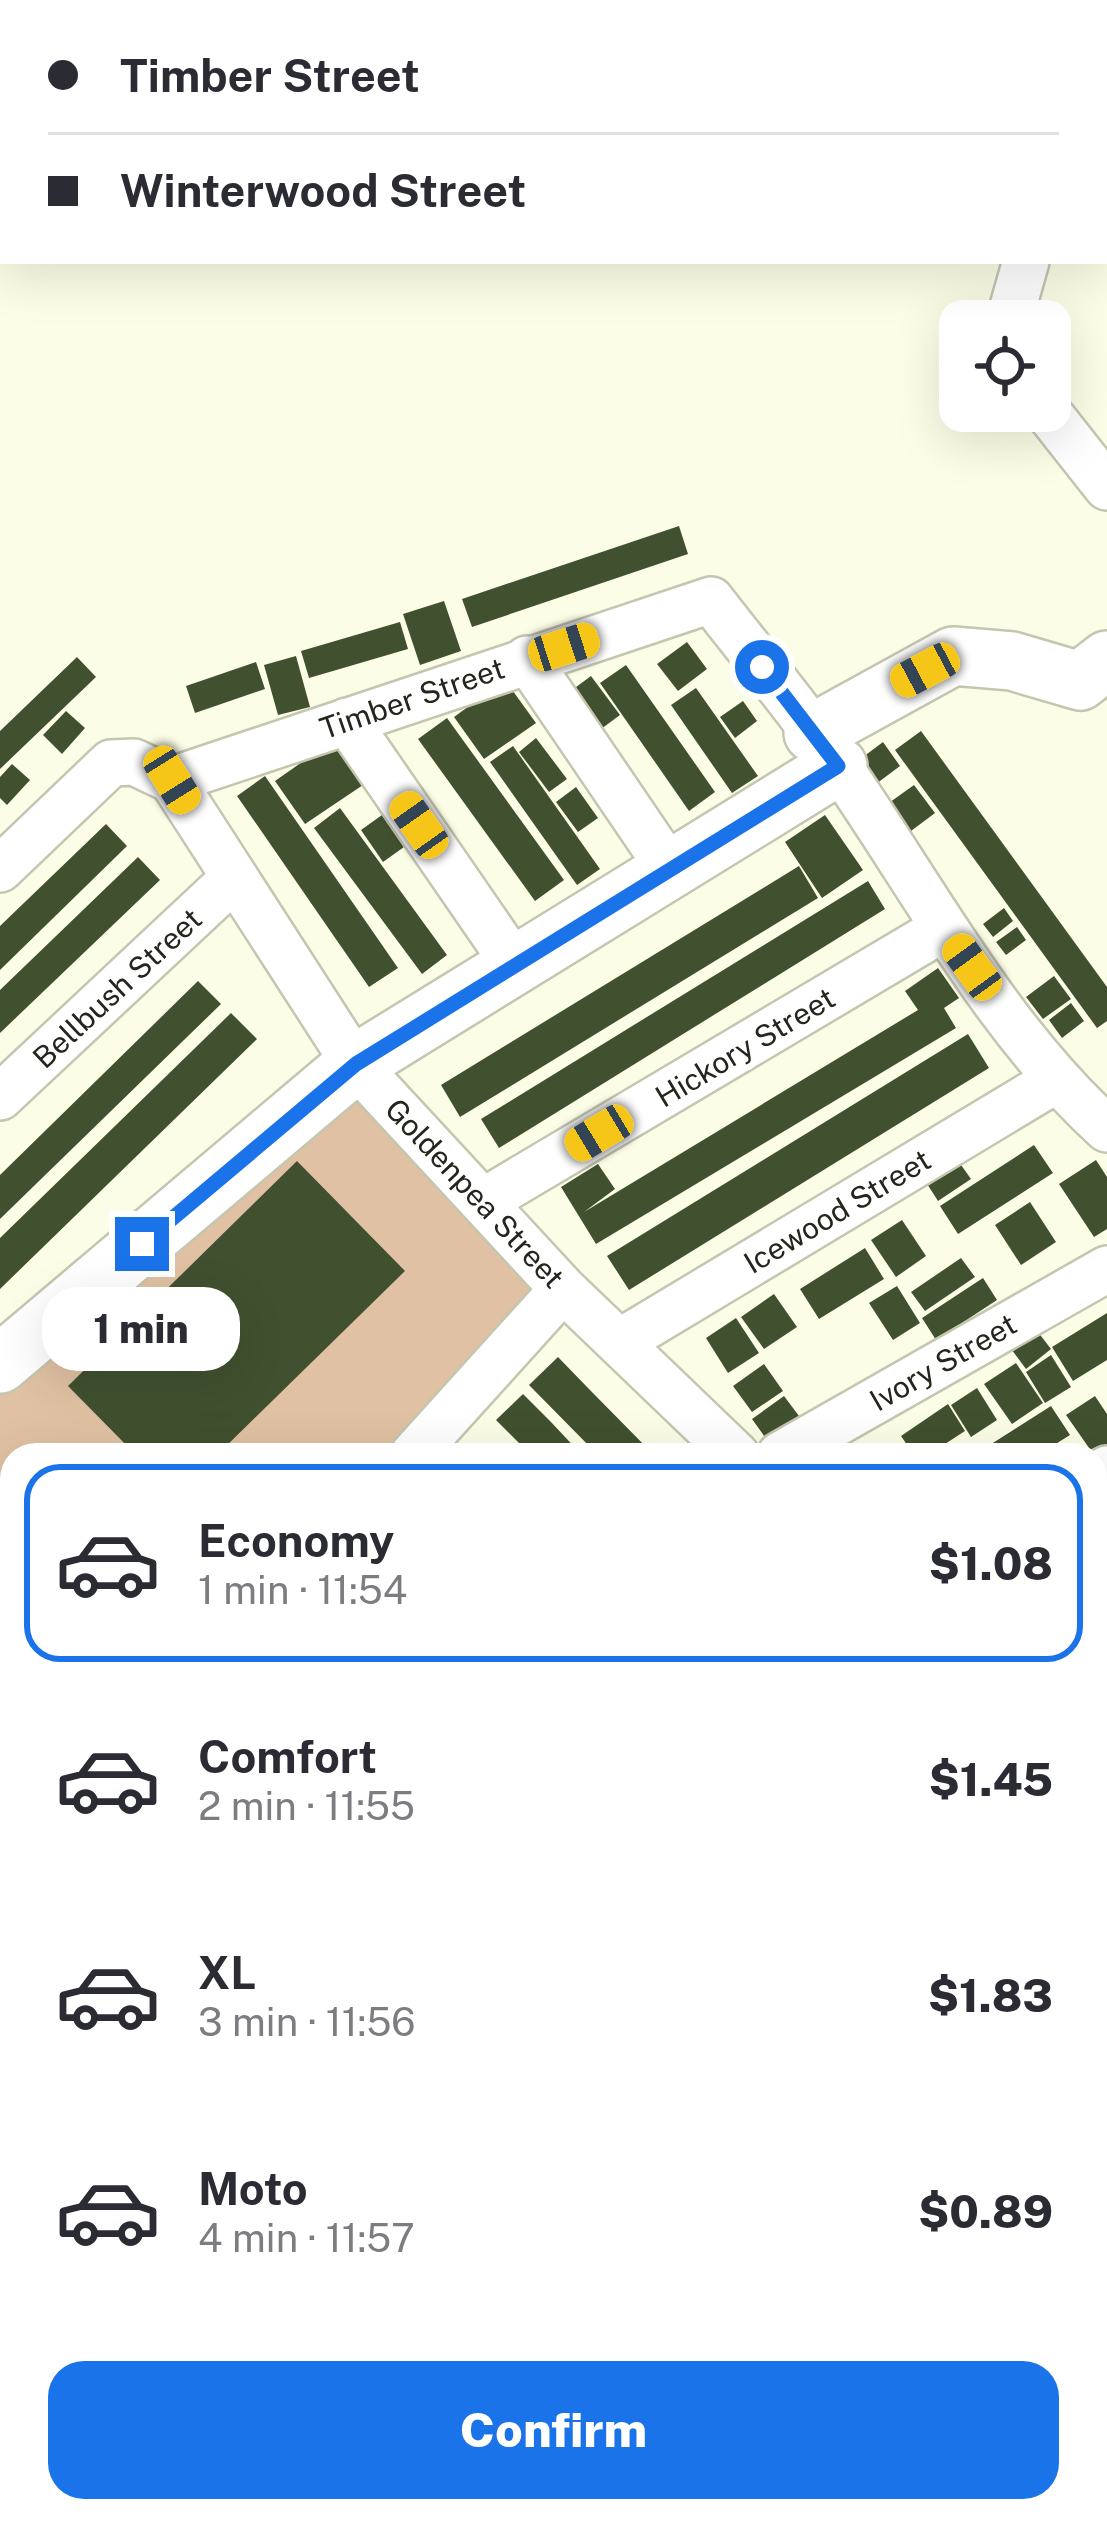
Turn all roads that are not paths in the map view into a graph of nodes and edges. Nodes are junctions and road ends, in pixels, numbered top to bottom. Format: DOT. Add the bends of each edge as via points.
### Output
graph roads {
  1 [pos="1025,264"];
  2 [pos="1015,300"];
  3 [pos="1064,432"];
  4 [pos="1107,487"];
  5 [pos="527,659"];
  6 [pos="1107,660"];
  7 [pos="347,721"];
  8 [pos="826,750"];
  9 [pos="172,780"];
  10 [pos="0,869"];
  11 [pos="671,871"];
  12 [pos="234,878"];
  13 [pos="944,928"];
  14 [pos="514,965"];
  15 [pos="356,1064"];
  16 [pos="1054,1081"];
  17 [pos="0,1097"];
  18 [pos="1107,1129"];
  19 [pos="484,1201"];
  20 [pos="1107,1269"];
  21 [pos="563,1289"];
  22 [pos="620,1342"];
  23 [pos="0,1364"];
  24 [pos="439,1443"];
  25 [pos="724,1443"];
  26 [pos="801,1443"];
  1 -- 2 [label="street"];
  3 -- 4 [label="street"];
  5 -- 7 [label="street, Timber Street"];
  5 -- 8 [label="street, Timber Street" via="711,600"];
  5 -- 11 [label="street"];
  6 -- 8 [label="street" via="1081,681 953,656"];
  7 -- 9 [label="street, Timber Street"];
  7 -- 14 [label="street"];
  8 -- 11 [label="street"];
  8 -- 13 [label="street, Timber Street"];
  9 -- 10 [label="street" via="134,762 111,763"];
  9 -- 12 [label="street, Goldenpea Street"];
  11 -- 14 [label="street"];
  12 -- 15 [label="street, Goldenpea Street"];
  12 -- 17 [label="street, Bellbush Street"];
  13 -- 16 [label="street, Timber Street"];
  13 -- 19 [label="street, Hickory Street"];
  14 -- 15 [label="street"];
  15 -- 19 [label="street, Goldenpea Street"];
  15 -- 23 [label="street"];
  16 -- 18 [label="street, Timber Street"];
  16 -- 22 [label="street, Icewood Street"];
  19 -- 21 [label="street, Goldenpea Street"];
  20 -- 26 [label="street, Ivory Street"];
  21 -- 22 [label="street, Goldenpea Street"];
  21 -- 24 [label="street"];
  22 -- 25 [label="street, Goldenpea Street"];
}
